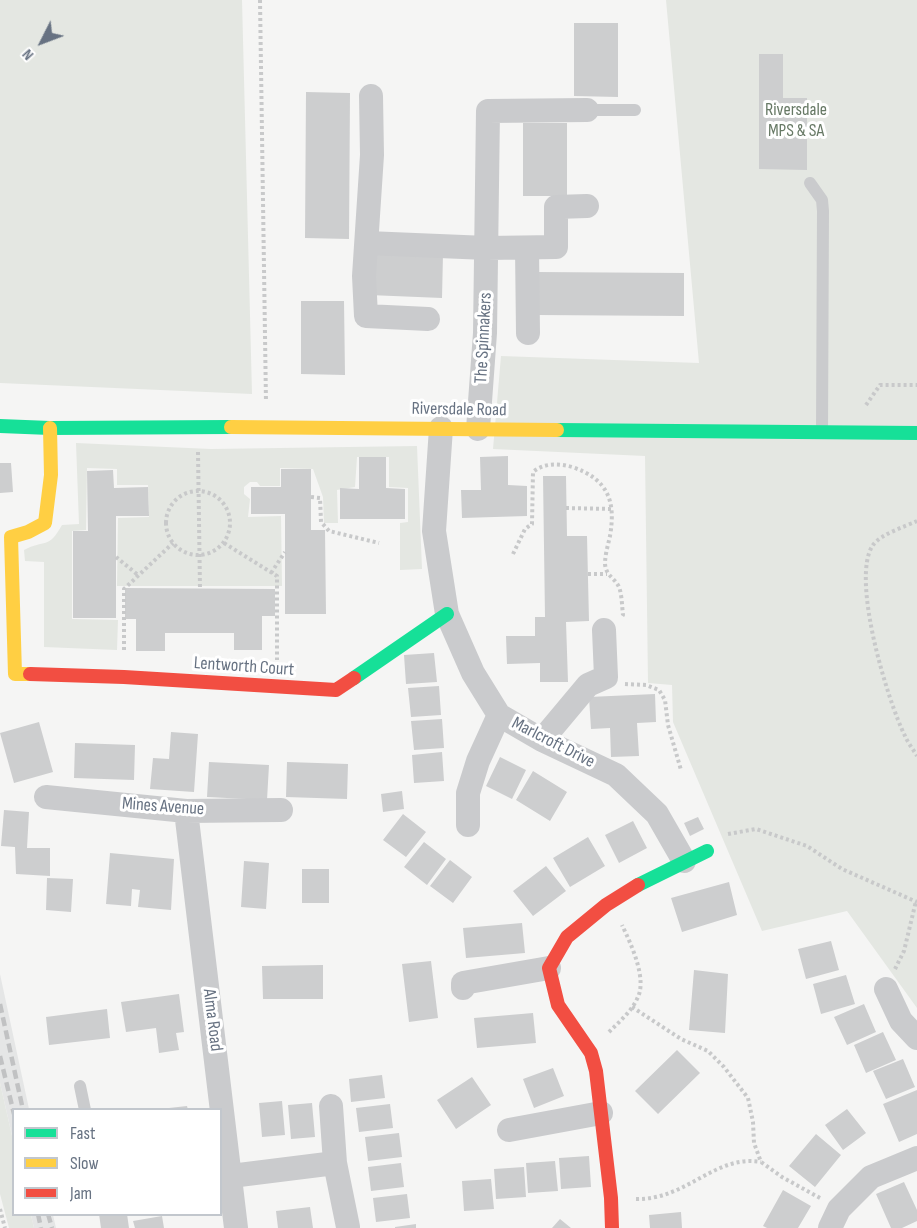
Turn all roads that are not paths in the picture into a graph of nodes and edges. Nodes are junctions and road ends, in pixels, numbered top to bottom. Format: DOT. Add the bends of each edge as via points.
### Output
graph roads {
  1 [pos="371,96"];
  2 [pos="586,110"];
  3 [pos="636,110"];
  4 [pos="810,183"];
  5 [pos="587,206"];
  6 [pos="367,243"];
  7 [pos="487,248"];
  8 [pos="527,248"];
  9 [pos="428,319"];
  10 [pos="528,333"];
  11 [pos="0,426"];
  12 [pos="50,428"];
  13 [pos="441,428"];
  14 [pos="478,429"];
  15 [pos="822,432"];
  16 [pos="917,433"];
  17 [pos="447,614"];
  18 [pos="604,630"];
  19 [pos="499,715"];
  20 [pos="542,740"];
  21 [pos="46,797"];
  22 [pos="281,810"];
  23 [pos="186,811"];
  24 [pos="468,825"];
  25 [pos="707,851"];
  26 [pos="684,861"];
  27 [pos="549,968"];
  28 [pos="463,988"];
  29 [pos="886,989"];
  30 [pos="917,1038"];
  31 [pos="80,1086"];
  32 [pos="331,1106"];
  33 [pos="85,1108"];
  34 [pos="601,1113"];
  35 [pos="509,1130"];
  36 [pos="917,1158"];
  37 [pos="335,1163"];
  38 [pos="231,1176"];
  39 [pos="230,1215"];
  40 [pos="834,1218"];
  41 [pos="348,1227"];
  42 [pos="612,1228"];
  1 -- 6 [label="street"];
  2 -- 3 [label="lane"];
  2 -- 7 [label="street, The Spinnakers" via="488,111"];
  4 -- 15 [label="lane" via="822,200 823,211"];
  5 -- 8 [label="street" via="556,207 556,247"];
  6 -- 7 [label="street"];
  6 -- 9 [label="street" via="366,315"];
  7 -- 8 [label="street"];
  7 -- 14 [label="street, The Spinnakers"];
  8 -- 10 [label="street"];
  11 -- 12 [label="street, Riversdale Road"];
  12 -- 13 [label="street, Riversdale Road"];
  12 -- 17 [label="street, Lentworth Court" via="51,475 45,523 11,537 15,674 336,690"];
  13 -- 14 [label="street, Riversdale Road"];
  13 -- 17 [label="street, Marlcroft Drive" via="434,531"];
  14 -- 15 [label="street, Riversdale Road"];
  15 -- 16 [label="street, Riversdale Road"];
  17 -- 19 [label="street, Marlcroft Drive" via="473,673"];
  18 -- 20 [label="street" via="606,677 588,685"];
  19 -- 20 [label="street, Marlcroft Drive"];
  19 -- 24 [label="street" via="468,793"];
  20 -- 26 [label="street, Marlcroft Drive" via="616,775 657,814"];
  21 -- 23 [label="street, Mines Avenue"];
  22 -- 23 [label="street, Mines Avenue"];
  23 -- 38 [label="street, Alma Road"];
  25 -- 26 [label="street"];
  26 -- 27 [label="street" via="610,903 567,937"];
  27 -- 28 [label="street" via="463,983"];
  27 -- 34 [label="street" via="558,1005 591,1053"];
  29 -- 30 [label="street" via="901,1021"];
  31 -- 33 [label="lane"];
  32 -- 37 [label="street"];
  34 -- 35 [label="street"];
  34 -- 42 [label="street"];
  36 -- 40 [label="street" via="871,1177"];
  37 -- 38 [label="street"];
  37 -- 41 [label="street"];
  38 -- 39 [label="street, Alma Road"];
}
